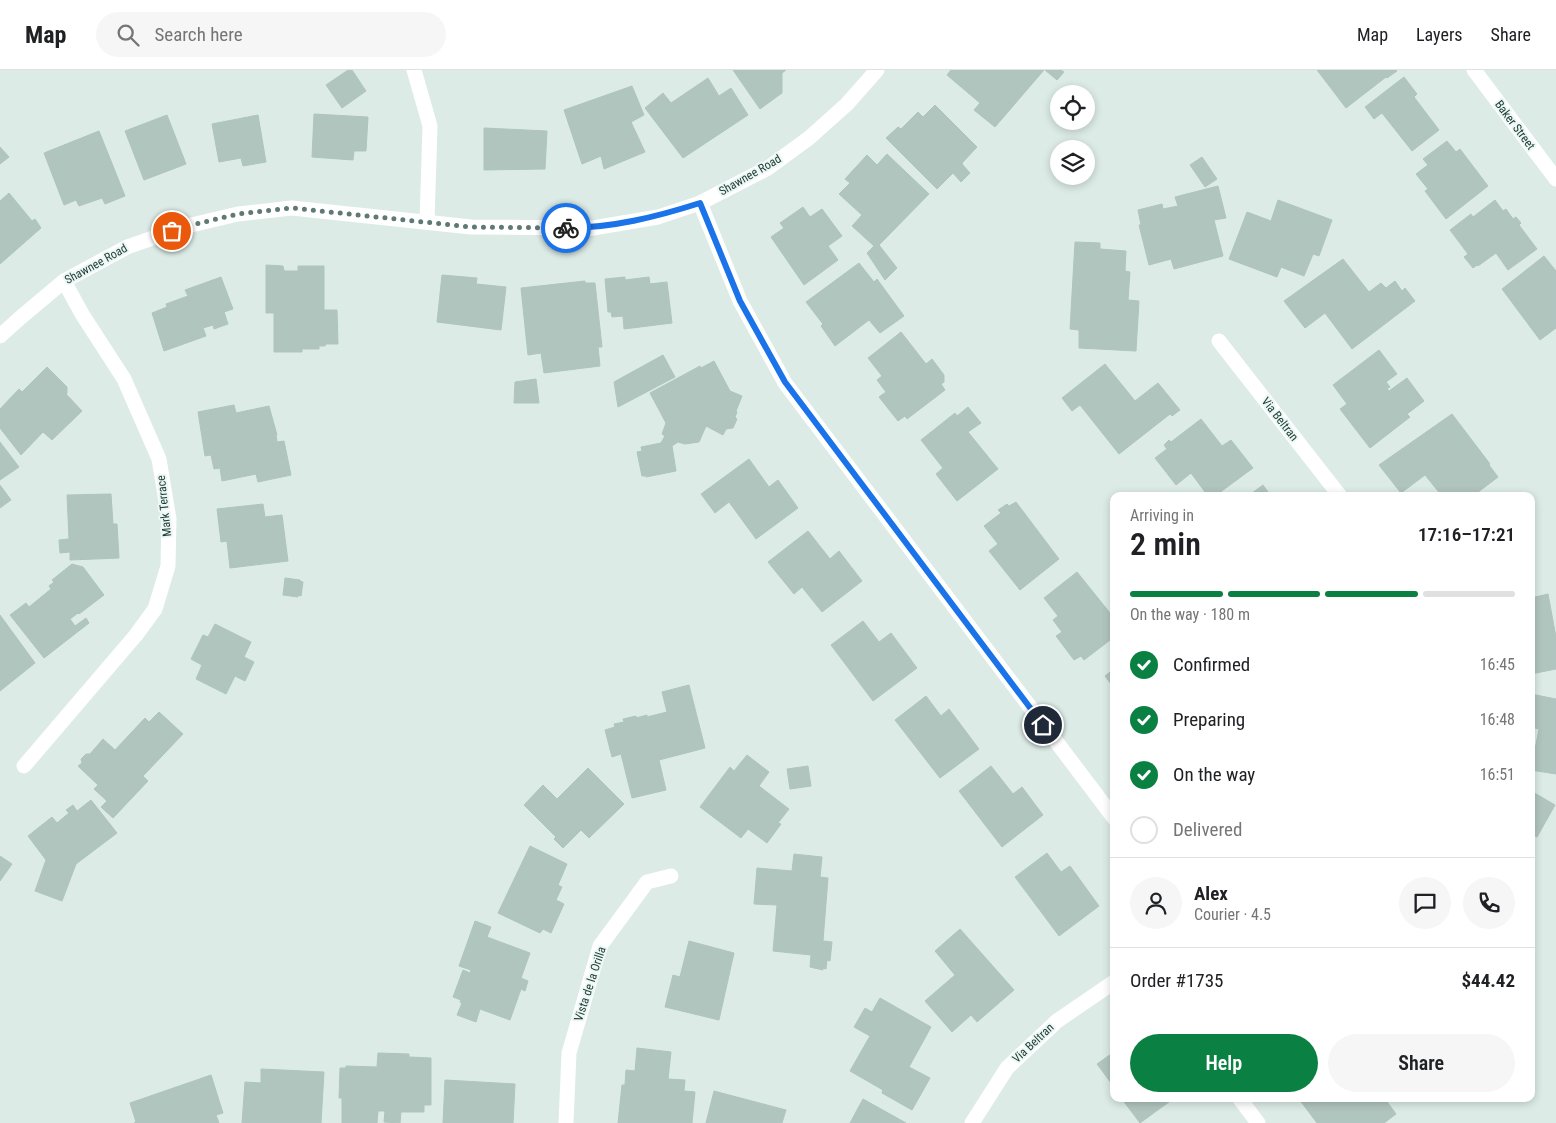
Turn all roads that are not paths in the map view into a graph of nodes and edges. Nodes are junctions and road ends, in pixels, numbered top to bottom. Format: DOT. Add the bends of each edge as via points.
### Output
graph roads {
  1 [pos="414,70"];
  2 [pos="877,70"];
  3 [pos="1474,70"];
  4 [pos="1556,179"];
  5 [pos="700,203"];
  6 [pos="427,222"];
  7 [pos="64,281"];
  8 [pos="0,336"];
  9 [pos="1219,341"];
  10 [pos="1337,492"];
  11 [pos="24,766"];
  12 [pos="1110,813"];
  13 [pos="671,876"];
  14 [pos="1110,985"];
  15 [pos="1242,1102"];
  16 [pos="566,1123"];
  17 [pos="972,1123"];
  18 [pos="1258,1123"];
  1 -- 6 [label="street" via="430,126"];
  2 -- 5 [label="street, Shawnee Road" via="847,104 809,138 768,168"];
  3 -- 4 [label="street, Baker Street"];
  5 -- 6 [label="street, Shawnee Road" via="658,217 593,228 471,227"];
  5 -- 12 [label="street" via="740,301 785,382"];
  6 -- 7 [label="street, Shawnee Road" via="292,208 238,214 187,226 127,247"];
  7 -- 8 [label="street, Shawnee Road"];
  7 -- 11 [label="street, Mark Terrace" via="124,379 159,460 168,519 168,566 155,609"];
  9 -- 10 [label="street, Via Beltran"];
  13 -- 16 [label="street, Vista de la Orilla" via="647,882 600,946 569,1053"];
  14 -- 17 [label="street, Via Beltran" via="1057,1022 1007,1068"];
  15 -- 18 [label="street"];
}
